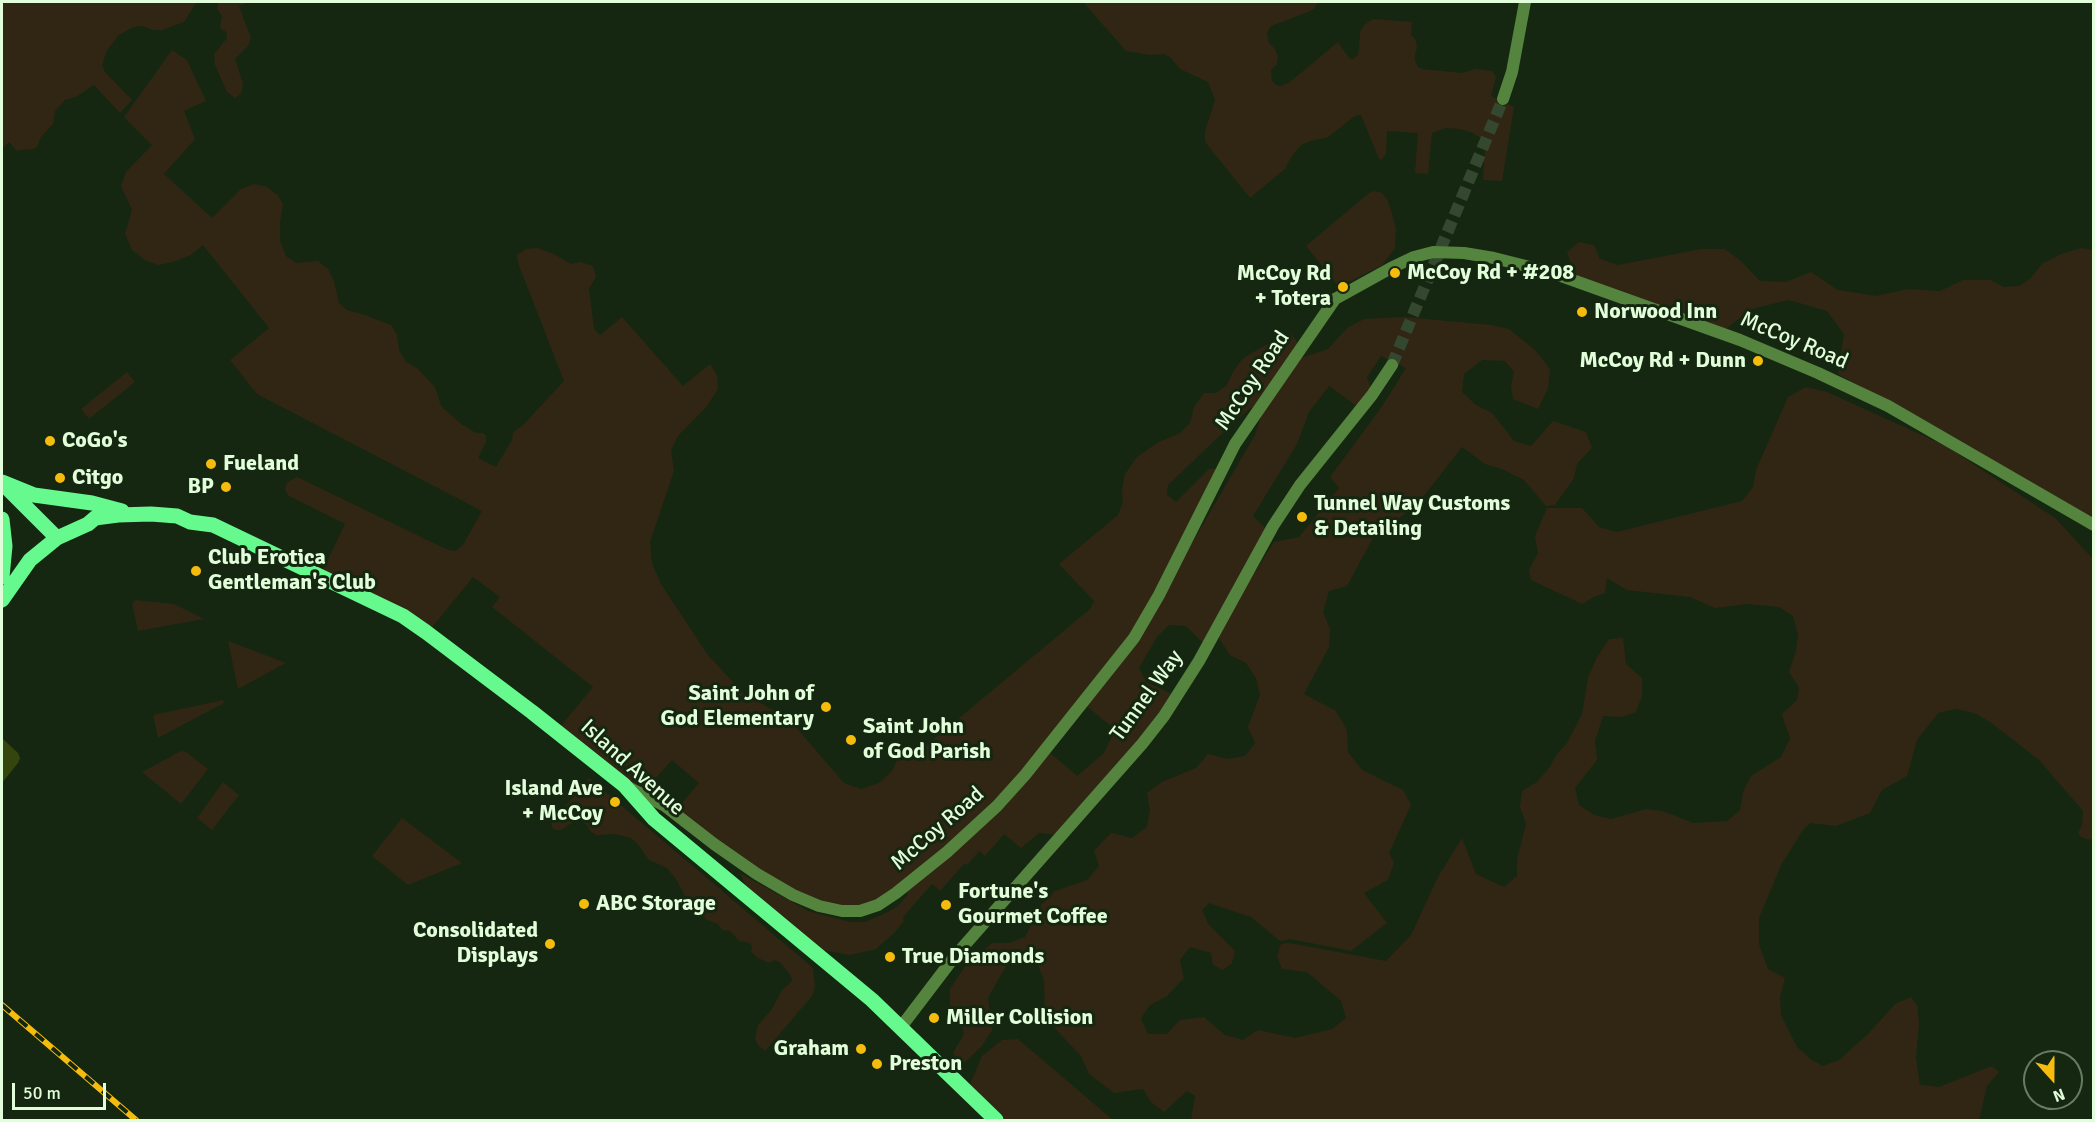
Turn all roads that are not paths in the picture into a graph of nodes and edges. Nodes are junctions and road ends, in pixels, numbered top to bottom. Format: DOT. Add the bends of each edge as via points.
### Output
graph roads {
  1 [pos="1525,2"];
  2 [pos="1503,99"];
  3 [pos="1392,365"];
  4 [pos="2,482"];
  5 [pos="134,514"];
  6 [pos="2,519"];
  7 [pos="190,522"];
  8 [pos="88,524"];
  9 [pos="2094,525"];
  10 [pos="57,538"];
  11 [pos="2,577"];
  12 [pos="2,600"];
  13 [pos="624,785"];
  14 [pos="901,1027"];
  15 [pos="996,1120"];
  1 -- 2 [label="street"];
  3 -- 14 [label="street, Tunnel Way" via="1273,526 1164,716 955,956"];
  4 -- 5 [label="main road" via="34,495"];
  4 -- 10 [label="main road"];
  5 -- 7 [label="main road, Island Avenue" via="177,516"];
  5 -- 8 [label="main road, Island Avenue" via="95,518"];
  6 -- 11 [label="main road"];
  7 -- 8 [label="main road, Island Avenue" via="96,528"];
  7 -- 13 [label="main road, Island Avenue" via="213,525 403,616"];
  8 -- 10 [label="main road, Island Avenue"];
  9 -- 13 [label="street, McCoy Road" via="1888,406 1740,340 1550,272 1478,255 1433,252 1391,268 1335,299 1234,444 1134,638 997,806 896,893 860,911 819,906 757,874 665,806"];
  10 -- 12 [label="main road, Island Avenue" via="30,560"];
  13 -- 14 [label="main road, Island Avenue" via="661,825"];
  14 -- 15 [label="main road, Island Avenue"];
}
